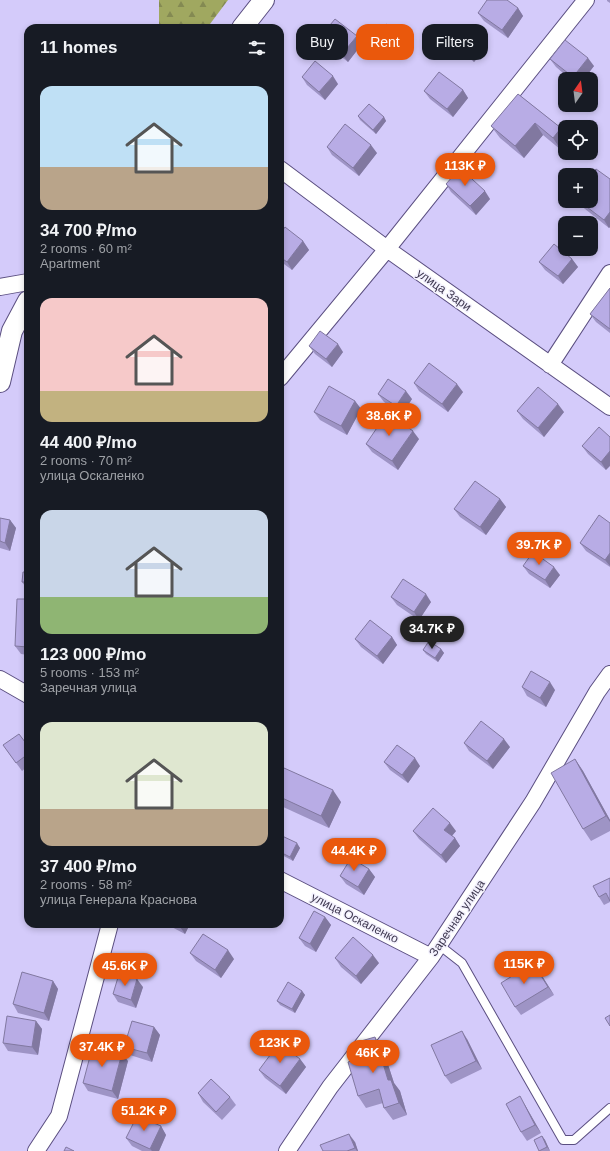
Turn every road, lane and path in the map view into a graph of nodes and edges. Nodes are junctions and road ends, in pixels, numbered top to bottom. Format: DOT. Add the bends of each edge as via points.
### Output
graph roads {
  1 [pos="264,0"];
  2 [pos="586,0"];
  3 [pos="245,24"];
  4 [pos="284,172"];
  5 [pos="386,249"];
  6 [pos="610,273"];
  7 [pos="24,283"];
  8 [pos="0,287"];
  9 [pos="24,308"];
  10 [pos="550,365"];
  11 [pos="284,373"];
  12 [pos="0,382"];
  13 [pos="610,407"];
  14 [pos="610,674"];
  15 [pos="0,679"];
  16 [pos="24,693"];
  17 [pos="284,882"];
  18 [pos="109,928"];
  19 [pos="435,951"];
  20 [pos="610,1108"];
  21 [pos="36,1151"];
  22 [pos="287,1151"];
  1 -- 3 [label="street"];
  2 -- 5 [label="street"];
  4 -- 5 [label="street, улица Зари"];
  5 -- 10 [label="street, улица Зари"];
  5 -- 11 [label="street"];
  6 -- 10 [label="street"];
  7 -- 8 [label="street"];
  9 -- 12 [label="street" via="12,331"];
  10 -- 13 [label="street, улица Зари"];
  14 -- 19 [label="street, Заречная улица" via="533,802"];
  15 -- 16 [label="street"];
  17 -- 19 [label="street, улица Оскаленко"];
  18 -- 21 [label="street" via="59,1116"];
  19 -- 20 [label="lane" via="462,964 563,1140 574,1140"];
  19 -- 22 [label="street, Заречная улица" via="330,1087"];
}
